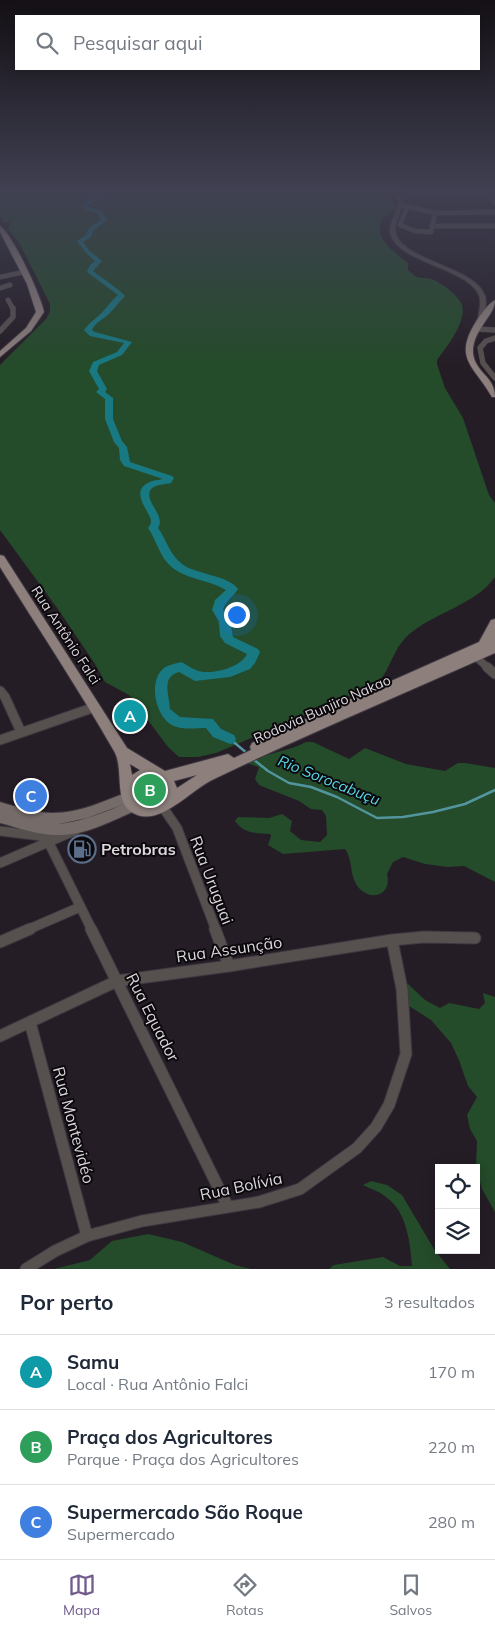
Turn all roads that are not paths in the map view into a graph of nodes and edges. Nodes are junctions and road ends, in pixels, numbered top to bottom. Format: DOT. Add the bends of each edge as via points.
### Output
graph roads {
  1 [pos="13,247"];
  2 [pos="405,247"];
  3 [pos="24,272"];
  4 [pos="0,277"];
  5 [pos="10,285"];
  6 [pos="0,288"];
  7 [pos="8,300"];
  8 [pos="495,302"];
  9 [pos="481,318"];
  10 [pos="476,329"];
  11 [pos="0,330"];
  12 [pos="495,330"];
  13 [pos="495,338"];
  14 [pos="0,354"];
  15 [pos="495,378"];
  16 [pos="495,395"];
  17 [pos="0,559"];
  18 [pos="5,574"];
  19 [pos="495,623"];
  20 [pos="492,644"];
  21 [pos="476,657"];
  22 [pos="450,659"];
  23 [pos="495,674"];
  24 [pos="432,676"];
  25 [pos="0,691"];
  26 [pos="95,708"];
  27 [pos="22,732"];
  28 [pos="0,740"];
  29 [pos="122,752"];
  30 [pos="160,775"];
  31 [pos="130,798"];
  32 [pos="164,805"];
  33 [pos="0,808"];
  34 [pos="0,817"];
  35 [pos="60,818"];
  36 [pos="0,831"];
  37 [pos="34,831"];
  38 [pos="50,836"];
  39 [pos="0,863"];
  40 [pos="80,907"];
  41 [pos="474,938"];
  42 [pos="392,940"];
  43 [pos="0,942"];
  44 [pos="229,966"];
  45 [pos="117,981"];
  46 [pos="30,1022"];
  47 [pos="0,1036"];
  48 [pos="228,1206"];
  49 [pos="87,1236"];
  50 [pos="26,1269"];
  1 -- 3 [label="main road"];
  2 -- 9 [label="street" via="477,288 483,301"];
  3 -- 4 [label="street"];
  3 -- 14 [label="main road" via="40,306 40,313"];
  5 -- 6 [label="street"];
  7 -- 11 [label="street" via="13,307 13,318"];
  8 -- 9 [label="main road"];
  9 -- 10 [label="main road"];
  9 -- 12 [label="street"];
  10 -- 12 [label="street"];
  10 -- 16 [label="main road" via="470,358"];
  13 -- 15 [label="street" via="480,348 483,363"];
  17 -- 18 [label="main road, Rua Antônio Falci"];
  18 -- 26 [label="main road, Rua Antônio Falci"];
  19 -- 20 [label="main road"];
  19 -- 22 [label="main road" via="476,642"];
  20 -- 21 [label="main road, Rodovia Bunjiro Nakao"];
  20 -- 22 [label="main road, Rodovia Bunjiro Nakao"];
  20 -- 24 [label="main road"];
  21 -- 23 [label="street"];
  21 -- 24 [label="main road, Rodovia Bunjiro Nakao"];
  22 -- 30 [label="main road, Rodovia Bunjiro Nakao" via="229,759 203,768"];
  24 -- 32 [label="main road, Rodovia Bunjiro Nakao" via="205,777"];
  25 -- 27 [label="street"];
  26 -- 27 [label="street"];
  26 -- 29 [label="main road, Rua Antônio Falci"];
  27 -- 28 [label="street"];
  29 -- 30 [label="main road, Rua Antônio Falci"];
  29 -- 31 [label="main road, Rua Antônio Falci"];
  30 -- 31 [label="main road" via="141,774 130,784"];
  30 -- 32 [label="main road" via="169,783 170,790"];
  31 -- 32 [label="main road" via="147,811"];
  31 -- 35 [label="main road"];
  31 -- 38 [label="main road" via="89,823 66,828"];
  32 -- 44 [label="street, Rua Uruguai" via="177,828"];
  33 -- 35 [label="main road"];
  34 -- 37 [label="main road"];
  35 -- 38 [label="street"];
  36 -- 37 [label="street"];
  37 -- 38 [label="main road"];
  38 -- 39 [label="street"];
  38 -- 40 [label="street, Rua Equador"];
  40 -- 43 [label="street"];
  40 -- 45 [label="street, Rua Equador"];
  41 -- 42 [label="street, Rua Assunção"];
  42 -- 44 [label="street, Rua Assunção"];
  42 -- 48 [label="street, Rua Bolívia" via="402,989 406,1054 389,1105 357,1148 300,1189 259,1202"];
  44 -- 45 [label="street, Rua Assunção"];
  45 -- 46 [label="street, Rua Assunção"];
  45 -- 48 [label="street, Rua Equador"];
  46 -- 47 [label="street, Rua Assunção"];
  46 -- 49 [label="street, Rua Montevidéo"];
  48 -- 49 [label="street, Rua Bolívia"];
  49 -- 50 [label="street, Rua Bolívia"];
}
